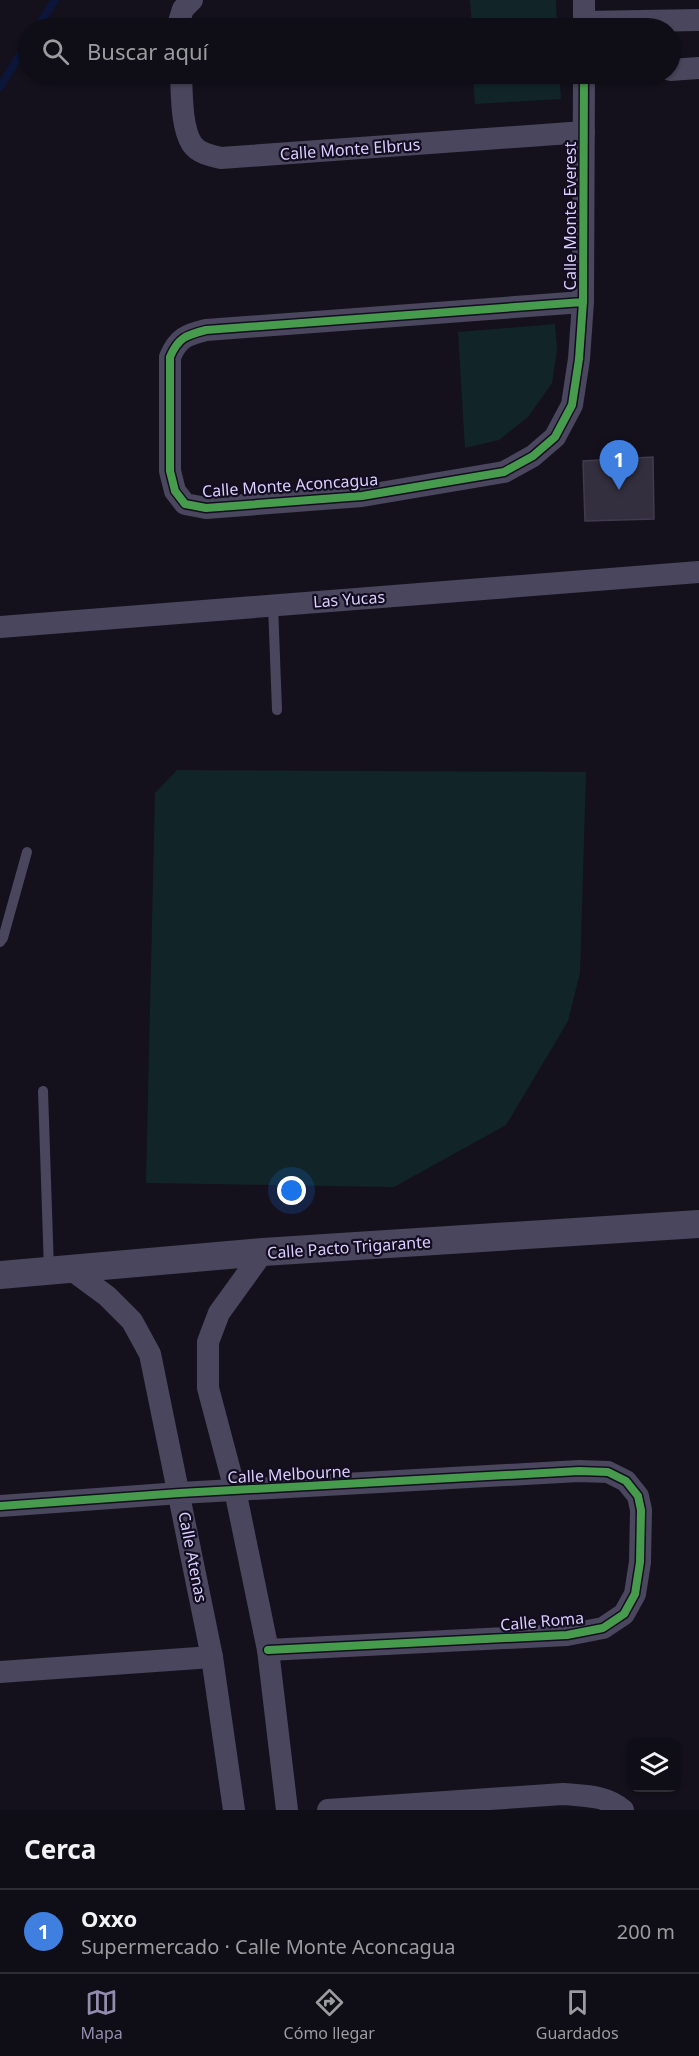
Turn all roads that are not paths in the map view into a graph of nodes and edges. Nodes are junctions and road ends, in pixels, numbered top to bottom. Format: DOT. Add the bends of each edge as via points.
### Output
graph roads {
  1 [pos="192,0"];
  2 [pos="584,17"];
  3 [pos="180,18"];
  4 [pos="622,18"];
  5 [pos="681,20"];
  6 [pos="699,20"];
  7 [pos="699,68"];
  8 [pos="681,69"];
  9 [pos="182,84"];
  10 [pos="584,84"];
  11 [pos="584,132"];
  12 [pos="583,302"];
  13 [pos="579,359"];
  14 [pos="699,572"];
  15 [pos="273,605"];
  16 [pos="0,627"];
  17 [pos="277,710"];
  18 [pos="27,852"];
  19 [pos="0,942"];
  20 [pos="43,1091"];
  21 [pos="699,1224"];
  22 [pos="263,1252"];
  23 [pos="59,1269"];
  24 [pos="0,1275"];
  25 [pos="579,1471"];
  26 [pos="235,1490"];
  27 [pos="180,1493"];
  28 [pos="0,1506"];
  29 [pos="268,1650"];
  30 [pos="212,1657"];
  31 [pos="0,1672"];
  32 [pos="234,1810"];
  33 [pos="287,1810"];
  34 [pos="328,1810"];
  35 [pos="623,1810"];
  1 -- 3 [label="street"];
  2 -- 4 [label="street"];
  5 -- 6 [label="street"];
  7 -- 8 [label="street"];
  9 -- 11 [label="street, Calle Monte Elbrus" via="186,130 192,145 221,158"];
  10 -- 11 [label="street, Calle Monte Everest"];
  11 -- 12 [label="street, Calle Monte Everest"];
  12 -- 13 [label="street, Calle Monte Everest"];
  12 -- 13 [label="street, Calle Monte Aconcagua" via="190,334 176,343 170,357 170,471 175,491 185,504 206,508 362,496 504,472 533,456 555,436 572,405"];
  14 -- 15 [label="street, Las Yucas"];
  15 -- 16 [label="street, Las Yucas"];
  15 -- 17 [label="lane"];
  18 -- 19 [label="lane"];
  20 -- 23 [label="lane"];
  21 -- 22 [label="street, Calle Pacto Trigarante"];
  22 -- 23 [label="street, Calle Pacto Trigarante"];
  22 -- 26 [label="street" via="219,1314 208,1342 207,1388"];
  23 -- 24 [label="street, Calle Pacto Trigarante"];
  23 -- 27 [label="street, Calle Atenas" via="107,1296 132,1321 150,1354"];
  25 -- 26 [label="street, Calle Melbourne"];
  25 -- 29 [label="street, Calle Roma" via="608,1472 626,1481 638,1496 641,1510 635,1594 624,1614 603,1628 567,1635"];
  26 -- 27 [label="street, Calle Melbourne"];
  26 -- 29 [label="street"];
  27 -- 28 [label="street, Calle Melbourne"];
  27 -- 30 [label="street, Calle Atenas"];
  29 -- 33 [label="street"];
  30 -- 31 [label="street"];
  30 -- 32 [label="street, Calle Atenas"];
  34 -- 35 [label="street" via="562,1794 614,1802"];
}
